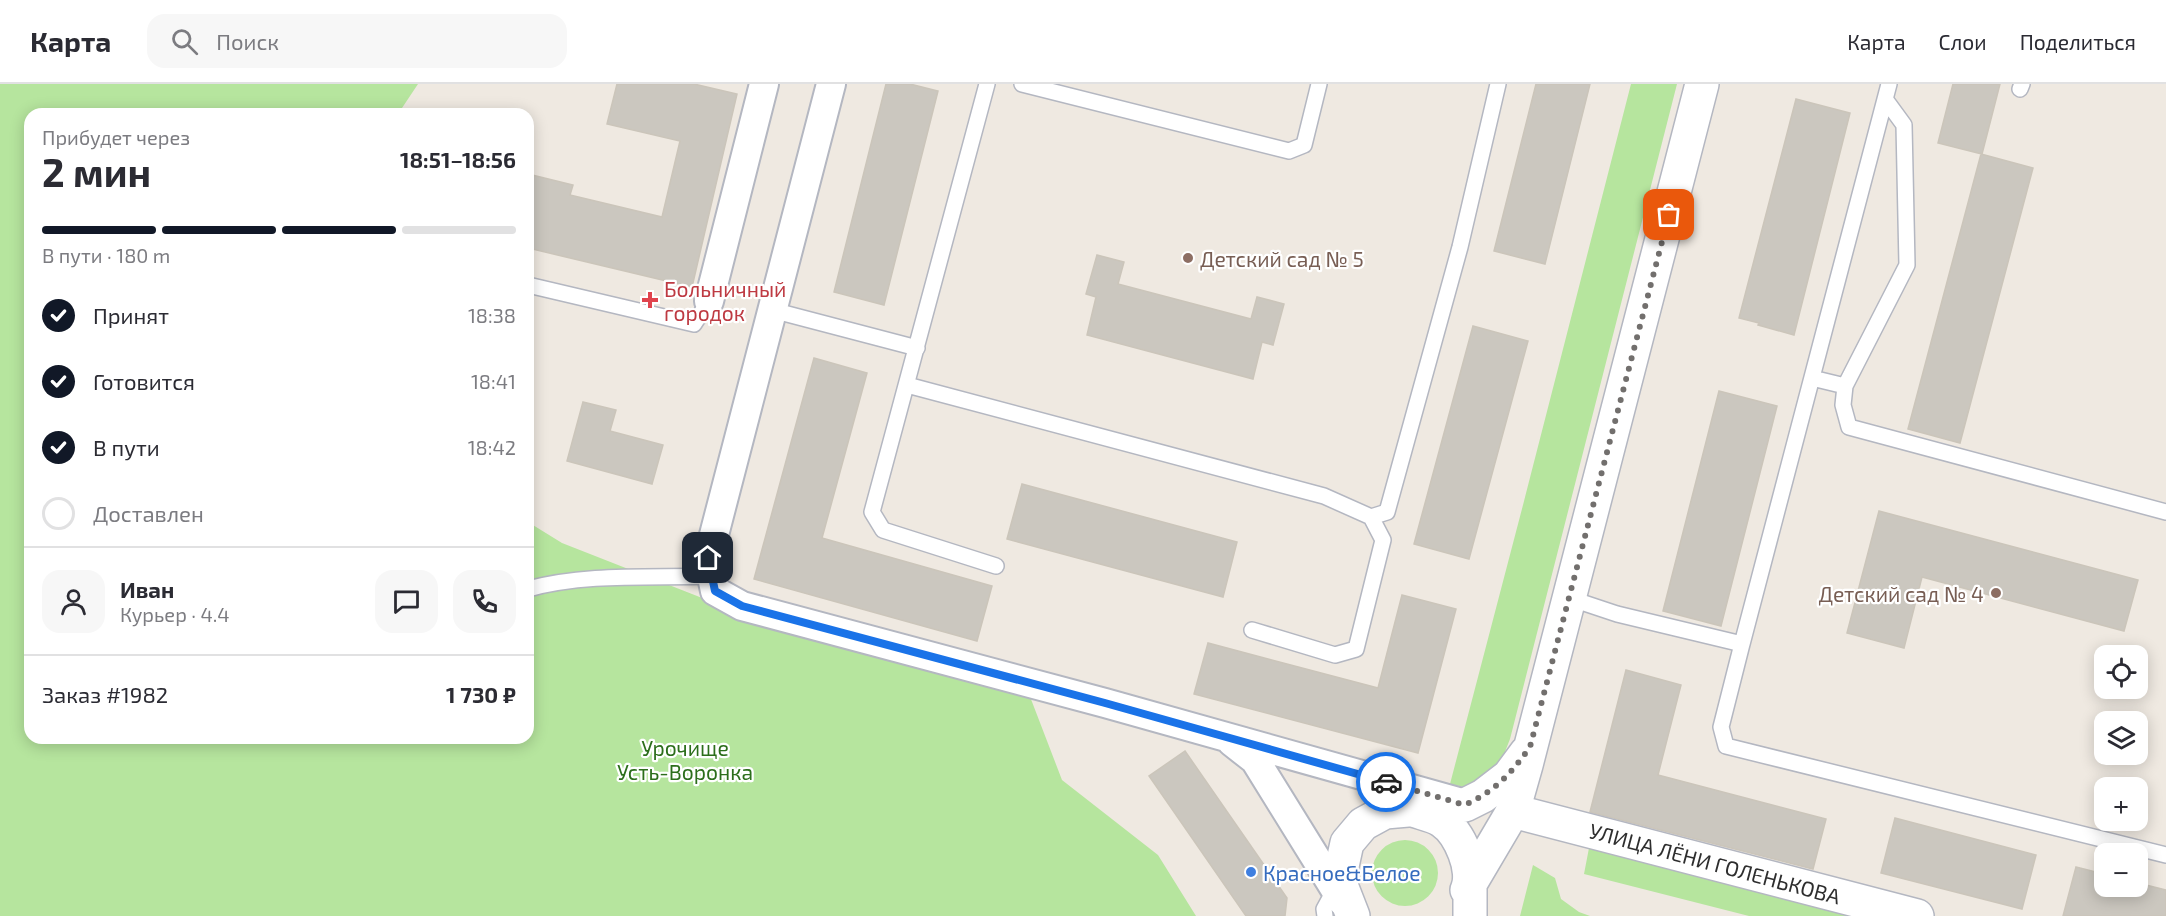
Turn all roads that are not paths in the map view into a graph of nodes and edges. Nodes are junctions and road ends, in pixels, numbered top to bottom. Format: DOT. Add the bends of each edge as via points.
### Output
graph roads {
  1 [pos="764,84"];
  2 [pos="831,84"];
  3 [pos="987,84"];
  4 [pos="1022,84"];
  5 [pos="1319,84"];
  6 [pos="1498,84"];
  7 [pos="1702,84"];
  8 [pos="1887,91"];
  9 [pos="534,286"];
  10 [pos="709,302"];
  11 [pos="772,310"];
  12 [pos="917,348"];
  13 [pos="1812,378"];
  14 [pos="907,385"];
  15 [pos="1845,386"];
  16 [pos="2166,513"];
  17 [pos="1371,517"];
  18 [pos="996,566"];
  19 [pos="713,583"];
  20 [pos="534,587"];
  21 [pos="1569,598"];
  22 [pos="1252,630"];
  23 [pos="1742,644"];
  24 [pos="1225,737"];
  25 [pos="1530,747"];
  26 [pos="1465,805"];
  27 [pos="1410,809"];
  28 [pos="1512,812"];
  29 [pos="2166,855"];
  30 [pos="1470,884"];
  31 [pos="1344,910"];
  32 [pos="1455,916"];
  33 [pos="1470,916"];
  34 [pos="1917,916"];
  1 -- 10 [label="street"];
  2 -- 11 [label="street"];
  3 -- 12 [label="lane"];
  4 -- 5 [label="lane" via="1289,151 1304,145"];
  6 -- 17 [label="lane" via="1460,247 1387,513"];
  7 -- 21 [label="main road"];
  8 -- 13 [label="lane"];
  8 -- 15 [label="lane" via="1904,125 1907,265"];
  9 -- 10 [label="lane" via="694,324"];
  11 -- 12 [label="lane"];
  11 -- 19 [label="street" via="708,558"];
  12 -- 14 [label="lane"];
  13 -- 15 [label="lane"];
  13 -- 23 [label="lane"];
  14 -- 17 [label="lane" via="1324,496"];
  14 -- 18 [label="lane" via="872,512 883,530"];
  15 -- 16 [label="lane" via="1843,405 1850,428"];
  17 -- 22 [label="lane" via="1383,540 1356,649 1335,655"];
  19 -- 20 [label="lane" via="606,579"];
  19 -- 24 [label="street" via="742,606"];
  21 -- 23 [label="lane" via="1617,614"];
  21 -- 25 [label="main road"];
  23 -- 29 [label="lane" via="1721,727 1726,746"];
  24 -- 26 [label="street"];
  24 -- 31 [label="street" via="1255,760"];
  25 -- 26 [label="main road" via="1509,776"];
  25 -- 28 [label="main road"];
  26 -- 27 [label="main road"];
  26 -- 28 [label="street"];
  27 -- 30 [label="main road" via="1443,822 1465,849"];
  27 -- 31 [label="main road" via="1385,812 1363,824 1347,843 1339,880"];
  28 -- 30 [label="main road"];
  28 -- 34 [label="main road, УЛИЦА ЛЁНИ ГОЛЕНЬКОВА"];
  30 -- 32 [label="main road"];
  30 -- 33 [label="main road"];
}
